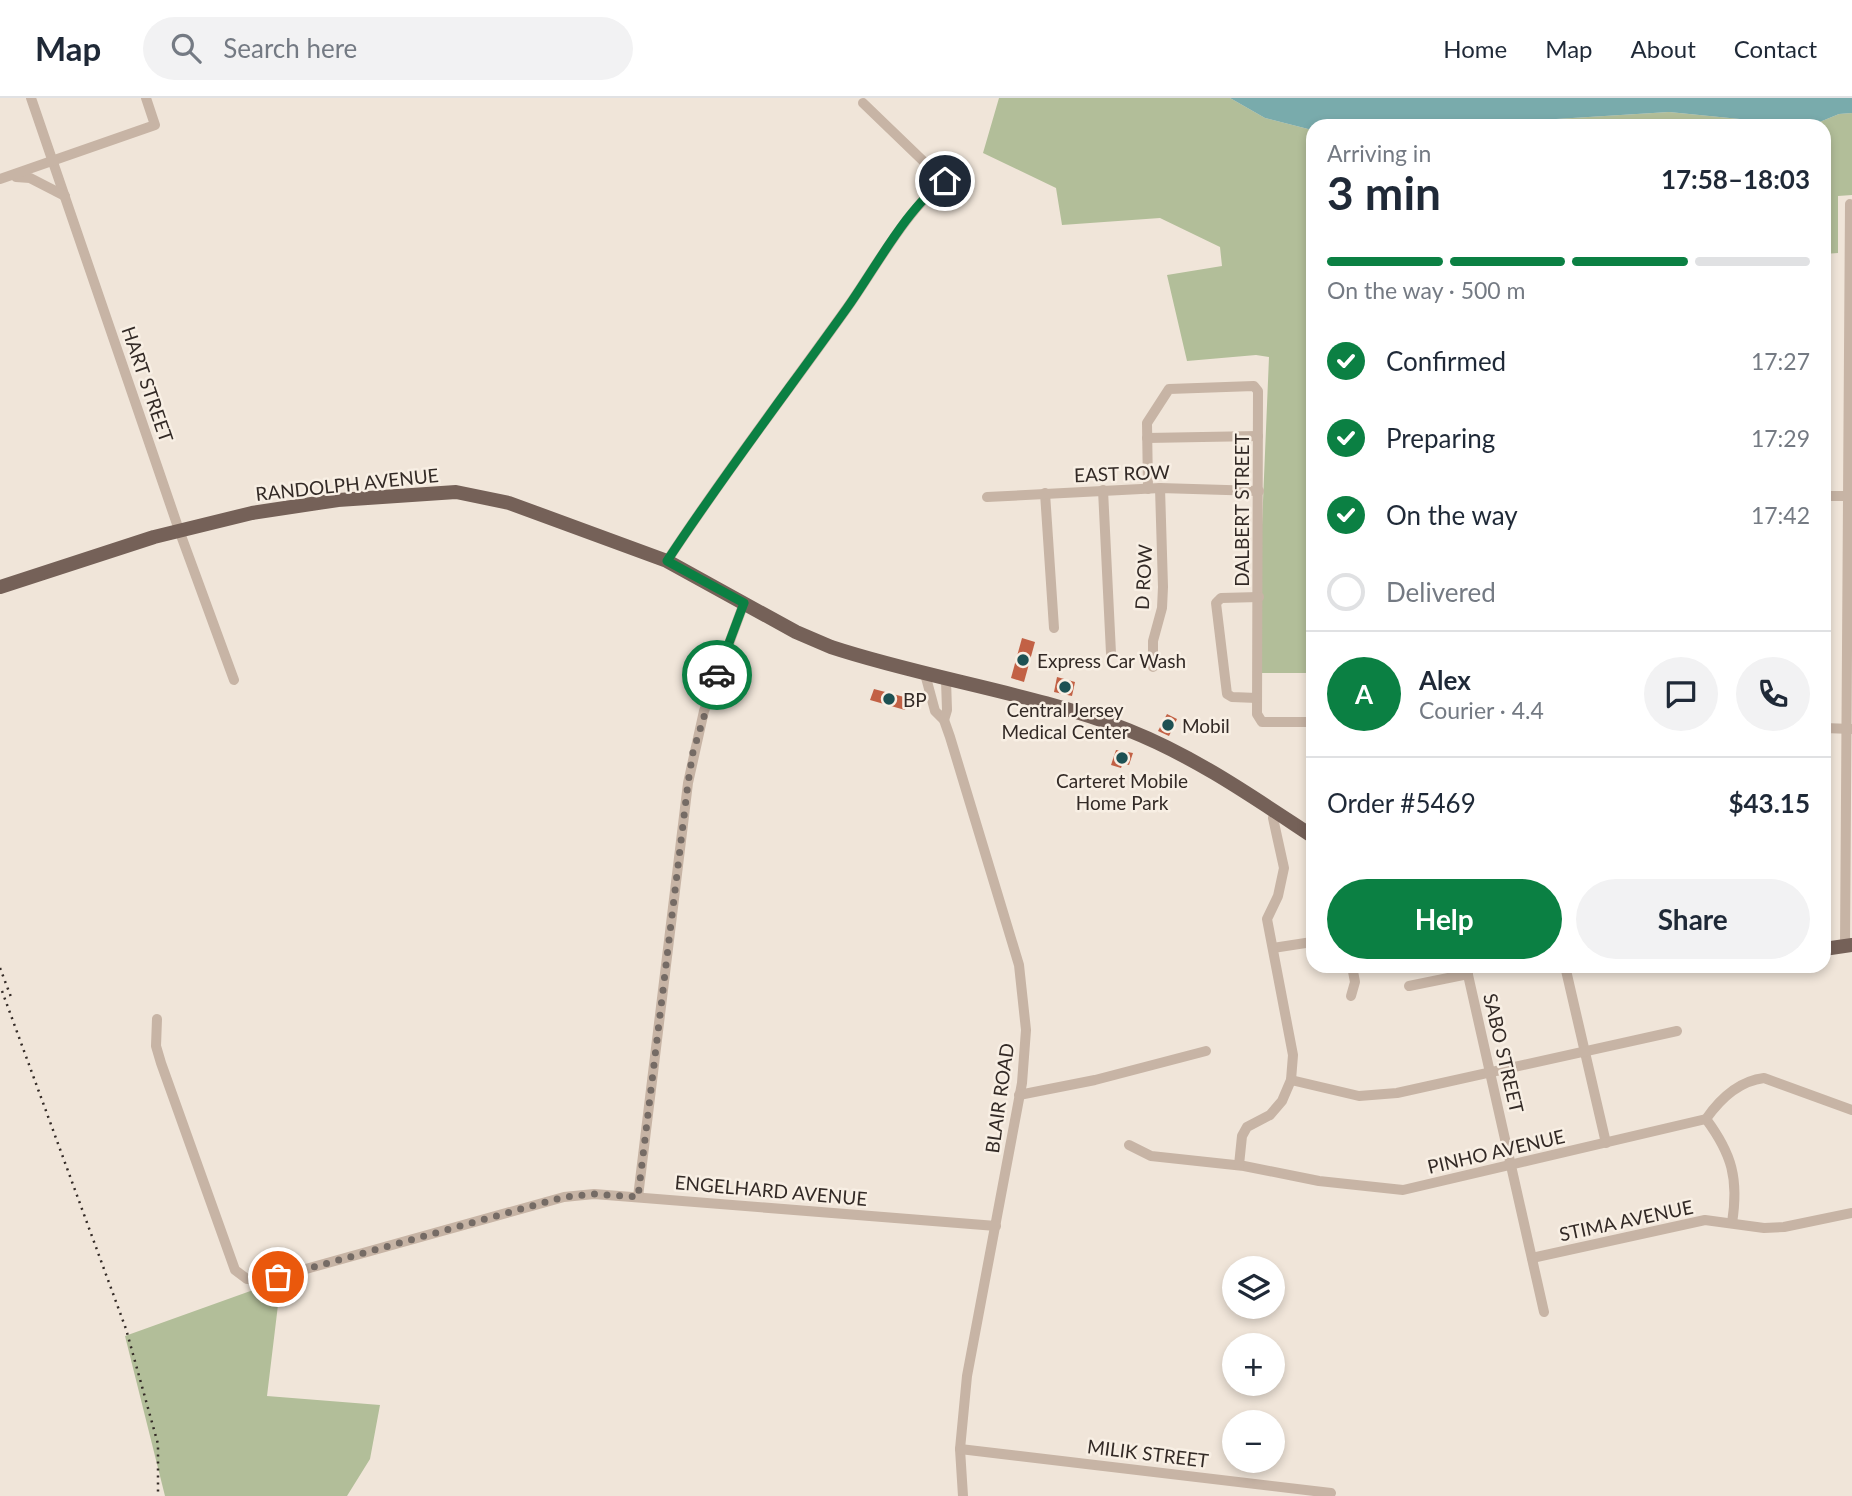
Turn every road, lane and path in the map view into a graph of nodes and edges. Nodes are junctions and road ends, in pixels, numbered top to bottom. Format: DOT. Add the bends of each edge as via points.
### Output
graph roads {
  1 [pos="31,98"];
  2 [pos="146,98"];
  3 [pos="863,103"];
  4 [pos="53,162"];
  5 [pos="4,178"];
  6 [pos="65,196"];
  7 [pos="1850,204"];
  8 [pos="1851,263"];
  9 [pos="1258,436"];
  10 [pos="1147,438"];
  11 [pos="1160,488"];
  12 [pos="1148,489"];
  13 [pos="1103,491"];
  14 [pos="1259,491"];
  15 [pos="1045,493"];
  16 [pos="1831,496"];
  17 [pos="1851,496"];
  18 [pos="987,498"];
  19 [pos="179,530"];
  20 [pos="667,561"];
  21 [pos="0,587"];
  22 [pos="1259,597"];
  23 [pos="744,603"];
  24 [pos="1054,628"];
  25 [pos="1111,653"];
  26 [pos="1153,667"];
  27 [pos="925,674"];
  28 [pos="234,680"];
  29 [pos="946,680"];
  30 [pos="1257,698"];
  31 [pos="944,720"];
  32 [pos="1306,722"];
  33 [pos="1831,728"];
  34 [pos="1849,729"];
  35 [pos="1276,812"];
  36 [pos="1306,831"];
  37 [pos="1306,943"];
  38 [pos="1849,946"];
  39 [pos="1831,947"];
  40 [pos="1273,948"];
  41 [pos="1353,973"];
  42 [pos="1456,973"];
  43 [pos="1468,973"];
  44 [pos="1566,973"];
  45 [pos="1409,986"];
  46 [pos="1351,996"];
  47 [pos="157,1019"];
  48 [pos="1677,1031"];
  49 [pos="1206,1051"];
  50 [pos="1582,1052"];
  51 [pos="1491,1072"];
  52 [pos="1290,1080"];
  53 [pos="1019,1095"];
  54 [pos="1852,1110"];
  55 [pos="1706,1119"];
  56 [pos="1606,1143"];
  57 [pos="1129,1146"];
  58 [pos="1239,1165"];
  59 [pos="1511,1165"];
  60 [pos="638,1197"];
  61 [pos="1852,1213"];
  62 [pos="1732,1223"];
  63 [pos="996,1226"];
  64 [pos="1532,1258"];
  65 [pos="1544,1312"];
  66 [pos="960,1448"];
  67 [pos="1331,1493"];
  68 [pos="963,1496"];
  1 -- 4 [label="street, HART STREET"];
  2 -- 4 [label="street" via="155,125"];
  3 -- 20 [label="street" via="945,181 931,190 912,214"];
  4 -- 5 [label="street"];
  4 -- 6 [label="street, HART STREET"];
  5 -- 6 [label="street" via="30,178"];
  6 -- 19 [label="street, HART STREET"];
  7 -- 8 [label="street"];
  8 -- 17 [label="street"];
  9 -- 10 [label="street"];
  9 -- 10 [label="street, DALBERT STREET" via="1258,391 1254,386 1170,389 1147,423"];
  9 -- 14 [label="street, DALBERT STREET"];
  10 -- 12 [label="street"];
  11 -- 12 [label="street, EAST ROW"];
  11 -- 14 [label="street, EAST ROW"];
  11 -- 26 [label="street, D ROW" via="1163,587"];
  12 -- 13 [label="street, EAST ROW"];
  13 -- 15 [label="street, EAST ROW"];
  13 -- 25 [label="street"];
  14 -- 22 [label="street, DALBERT STREET"];
  15 -- 18 [label="street, EAST ROW"];
  15 -- 24 [label="street"];
  16 -- 17 [label="street"];
  17 -- 34 [label="street"];
  19 -- 20 [label="main road, RANDOLPH AVENUE" via="307,504 456,492 509,503"];
  19 -- 21 [label="main road, RANDOLPH AVENUE"];
  19 -- 28 [label="street, HART STREET"];
  20 -- 23 [label="main road, RANDOLPH AVENUE"];
  22 -- 30 [label="street, DALBERT STREET"];
  22 -- 30 [label="street" via="1221,598 1216,603 1227,694"];
  23 -- 27 [label="main road, RANDOLPH AVENUE" via="831,647"];
  23 -- 60 [label="street" via="704,711 688,783"];
  27 -- 29 [label="main road, RANDOLPH AVENUE"];
  27 -- 31 [label="street, BLAIR ROAD" via="935,711"];
  29 -- 31 [label="street"];
  29 -- 35 [label="main road, RANDOLPH AVENUE" via="1131,731"];
  30 -- 32 [label="street, DALBERT STREET" via="1258,719"];
  31 -- 53 [label="street, BLAIR ROAD" via="1019,965 1026,1030"];
  33 -- 34 [label="street"];
  34 -- 38 [label="street"];
  35 -- 36 [label="main road, RANDOLPH AVENUE"];
  35 -- 40 [label="street" via="1273,818 1284,868 1267,919"];
  37 -- 40 [label="street"];
  38 -- 39 [label="main road"];
  40 -- 52 [label="street" via="1292,1043"];
  41 -- 46 [label="street"];
  42 -- 45 [label="street"];
  43 -- 51 [label="street, SABO STREET"];
  44 -- 50 [label="street"];
  47 -- 60 [label="street, ENGELHARD AVENUE" via="156,1046 169,1089 234,1270 247,1279 270,1279 564,1197"];
  48 -- 50 [label="street"];
  49 -- 53 [label="street"];
  50 -- 51 [label="street"];
  50 -- 56 [label="street"];
  51 -- 52 [label="street" via="1396,1093 1359,1096"];
  51 -- 59 [label="street, SABO STREET"];
  52 -- 58 [label="street" via="1277,1108 1242,1136"];
  53 -- 63 [label="street, BLAIR ROAD"];
  54 -- 55 [label="street" via="1764,1078 1741,1084"];
  55 -- 56 [label="street, PINHO AVENUE"];
  55 -- 62 [label="street" via="1732,1162"];
  56 -- 59 [label="street, PINHO AVENUE"];
  57 -- 58 [label="street, PINHO AVENUE" via="1151,1156"];
  58 -- 59 [label="street, PINHO AVENUE" via="1403,1191"];
  59 -- 64 [label="street, SABO STREET"];
  60 -- 63 [label="street, ENGELHARD AVENUE"];
  61 -- 62 [label="street, STIMA AVENUE" via="1784,1227"];
  62 -- 64 [label="street, STIMA AVENUE" via="1705,1220"];
  63 -- 66 [label="street, BLAIR ROAD" via="967,1376"];
  64 -- 65 [label="street, SABO STREET"];
  66 -- 67 [label="street, MILIK STREET"];
  66 -- 68 [label="street, BLAIR ROAD"];
}
